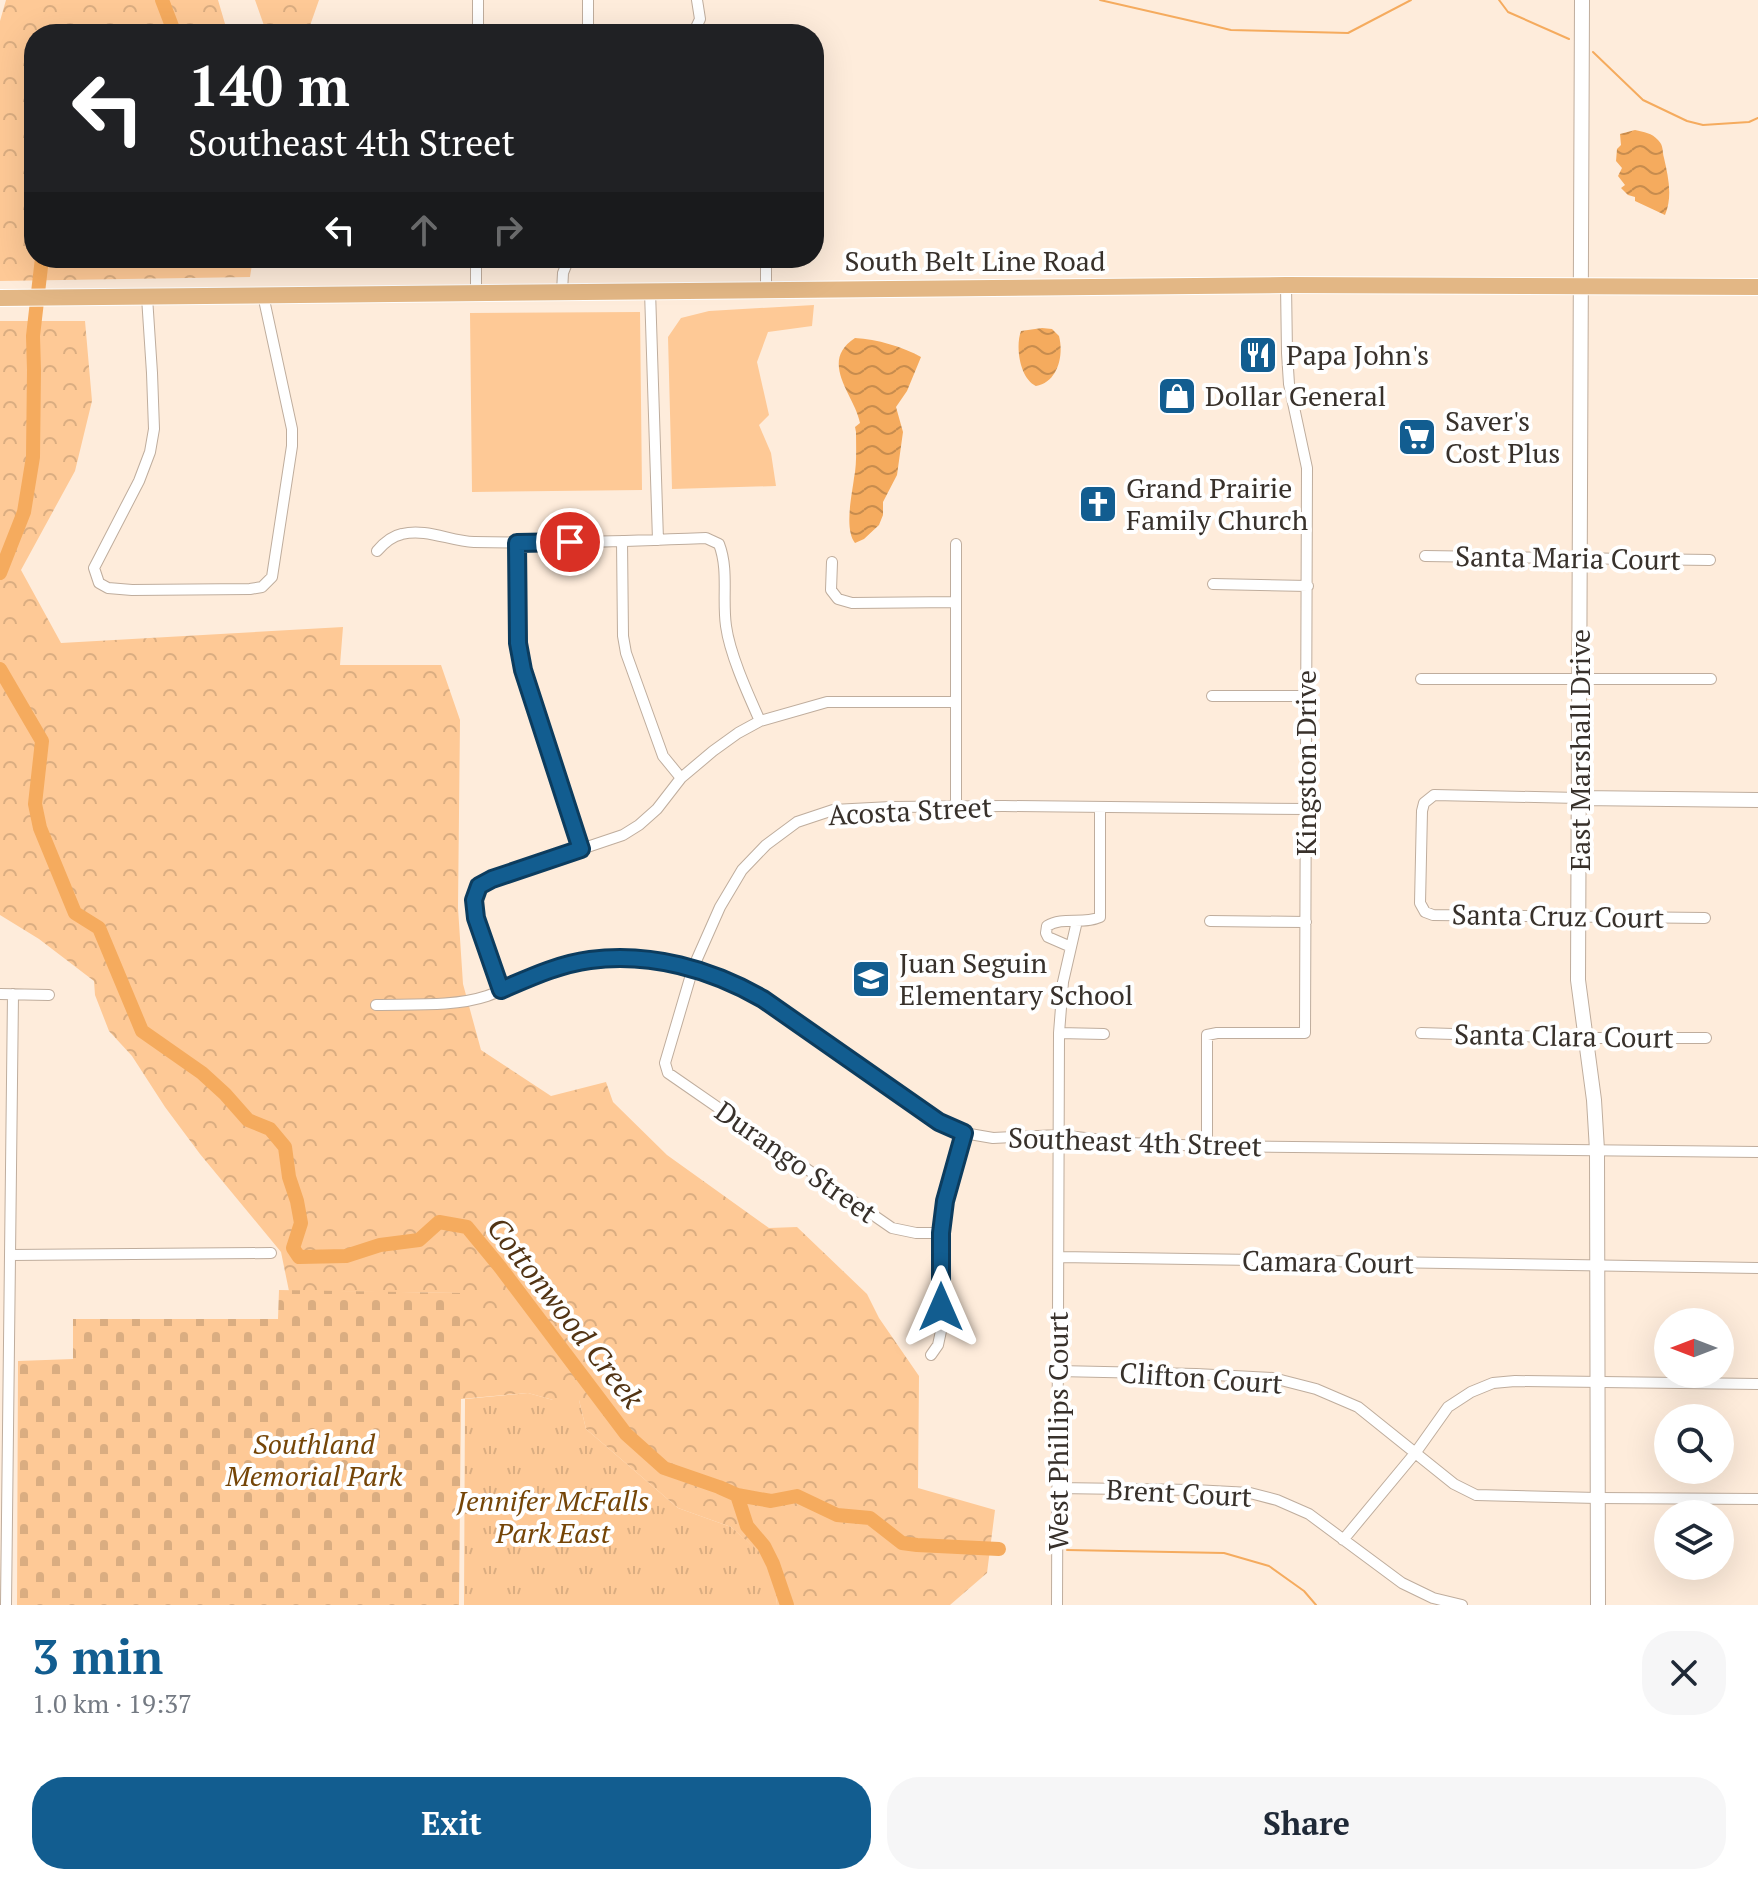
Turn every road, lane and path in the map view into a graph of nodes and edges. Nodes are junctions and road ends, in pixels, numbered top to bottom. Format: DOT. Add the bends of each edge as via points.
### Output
graph roads {
  1 [pos="478,0"];
  2 [pos="588,0"];
  3 [pos="697,0"];
  4 [pos="1582,0"];
  5 [pos="478,24"];
  6 [pos="588,24"];
  7 [pos="698,24"];
  8 [pos="476,268"];
  9 [pos="565,268"];
  10 [pos="766,268"];
  11 [pos="1286,285"];
  12 [pos="1580,287"];
  13 [pos="1758,287"];
  14 [pos="766,289"];
  15 [pos="650,291"];
  16 [pos="562,292"];
  17 [pos="476,293"];
  18 [pos="263,295"];
  19 [pos="147,297"];
  20 [pos="0,298"];
  21 [pos="658,540"];
  22 [pos="622,541"];
  23 [pos="517,543"];
  24 [pos="956,544"];
  25 [pos="377,551"];
  26 [pos="1425,556"];
  27 [pos="1581,559"];
  28 [pos="1710,560"];
  29 [pos="832,562"];
  30 [pos="1213,584"];
  31 [pos="1308,586"];
  32 [pos="956,602"];
  33 [pos="1421,679"];
  34 [pos="1711,679"];
  35 [pos="1579,680"];
  36 [pos="1212,696"];
  37 [pos="1307,696"];
  38 [pos="956,702"];
  39 [pos="760,721"];
  40 [pos="681,778"];
  41 [pos="1579,798"];
  42 [pos="1758,800"];
  43 [pos="956,806"];
  44 [pos="1100,807"];
  45 [pos="1307,809"];
  46 [pos="581,849"];
  47 [pos="1579,917"];
  48 [pos="1705,918"];
  49 [pos="1077,921"];
  50 [pos="1210,921"];
  51 [pos="1306,922"];
  52 [pos="1071,947"];
  53 [pos="693,968"];
  54 [pos="501,990"];
  55 [pos="0,994"];
  56 [pos="13,994"];
  57 [pos="49,995"];
  58 [pos="376,1005"];
  59 [pos="1059,1033"];
  60 [pos="1421,1033"];
  61 [pos="1104,1034"];
  62 [pos="1585,1038"];
  63 [pos="1706,1038"];
  64 [pos="665,1063"];
  65 [pos="964,1133"];
  66 [pos="1059,1135"];
  67 [pos="6,1142"];
  68 [pos="1207,1146"];
  69 [pos="1597,1150"];
  70 [pos="1758,1152"];
  71 [pos="941,1233"];
  72 [pos="271,1253"];
  73 [pos="10,1255"];
  74 [pos="1059,1257"];
  75 [pos="1597,1266"];
  76 [pos="1758,1268"];
  77 [pos="5,1283"];
  78 [pos="931,1355"];
  79 [pos="1058,1371"];
  80 [pos="1597,1381"];
  81 [pos="1758,1384"];
  82 [pos="4,1430"];
  83 [pos="1416,1452"];
  84 [pos="1058,1488"];
  85 [pos="1597,1498"];
  86 [pos="1758,1499"];
  87 [pos="1343,1540"];
  88 [pos="3,1551"];
  89 [pos="6,1605"];
  90 [pos="1057,1605"];
  91 [pos="1462,1605"];
  92 [pos="1598,1605"];
  1 -- 5 [label="street"];
  2 -- 6 [label="street"];
  3 -- 7 [label="street"];
  4 -- 12 [label="main road, East Marshall Drive"];
  8 -- 17 [label="street"];
  9 -- 16 [label="street"];
  10 -- 14 [label="street"];
  11 -- 12 [label="main road, South Belt Line Road"];
  11 -- 14 [label="main road, South Belt Line Road"];
  11 -- 31 [label="street, Kingston Drive" via="1289,384 1307,468"];
  12 -- 13 [label="main road, South Belt Line Road"];
  12 -- 27 [label="main road, East Marshall Drive"];
  14 -- 15 [label="main road, South Belt Line Road"];
  15 -- 16 [label="main road, South Belt Line Road"];
  15 -- 21 [label="street"];
  16 -- 17 [label="main road, South Belt Line Road"];
  17 -- 18 [label="main road, South Belt Line Road"];
  18 -- 19 [label="main road, South Belt Line Road"];
  18 -- 19 [label="street" via="292,446 272,577 250,589 132,590 99,583 94,568 139,481 154,429"];
  19 -- 20 [label="main road, South Belt Line Road"];
  21 -- 22 [label="street"];
  21 -- 39 [label="street" via="706,538 719,544 726,629"];
  22 -- 23 [label="street"];
  22 -- 40 [label="street" via="626,653 654,736"];
  23 -- 25 [label="street" via="401,534"];
  23 -- 46 [label="street" via="523,670"];
  24 -- 32 [label="street"];
  26 -- 27 [label="street, Santa Maria Court"];
  27 -- 28 [label="street, Santa Maria Court"];
  27 -- 35 [label="main road, East Marshall Drive"];
  29 -- 32 [label="street" via="831,590 838,599"];
  30 -- 31 [label="street"];
  31 -- 37 [label="street, Kingston Drive"];
  32 -- 38 [label="street"];
  33 -- 35 [label="street"];
  34 -- 35 [label="street"];
  35 -- 41 [label="main road, East Marshall Drive"];
  36 -- 37 [label="street"];
  37 -- 45 [label="street, Kingston Drive"];
  38 -- 39 [label="street" via="827,702"];
  38 -- 43 [label="street"];
  39 -- 40 [label="street"];
  40 -- 46 [label="street" via="639,825"];
  41 -- 42 [label="main road"];
  41 -- 47 [label="main road, East Marshall Drive"];
  41 -- 47 [label="street, Santa Cruz Court" via="1434,795 1422,811 1420,903 1433,915"];
  43 -- 44 [label="street, Acosta Street"];
  43 -- 53 [label="street, Acosta Street" via="833,810 797,822 742,870"];
  44 -- 45 [label="street, Acosta Street"];
  44 -- 49 [label="street" via="1100,917"];
  45 -- 51 [label="street, Kingston Drive"];
  46 -- 54 [label="street" via="479,886 476,918"];
  47 -- 48 [label="street, Santa Cruz Court"];
  47 -- 62 [label="main road, East Marshall Drive" via="1578,980"];
  49 -- 52 [label="street, West Phillips Court"];
  49 -- 52 [label="street" via="1056,921 1046,929 1048,937"];
  50 -- 51 [label="street"];
  51 -- 68 [label="street, Kingston Drive" via="1305,1033 1207,1035"];
  52 -- 59 [label="street, West Phillips Court"];
  53 -- 54 [label="street, Southeast 4th Street" via="623,958 588,960"];
  53 -- 64 [label="street, Acosta Street"];
  53 -- 65 [label="street, Southeast 4th Street" via="763,999 939,1122"];
  54 -- 58 [label="street, Southeast 4th Street" via="460,1001"];
  55 -- 56 [label="street"];
  56 -- 57 [label="street"];
  56 -- 67 [label="street"];
  59 -- 61 [label="street"];
  59 -- 66 [label="street, West Phillips Court"];
  60 -- 62 [label="street, Santa Clara Court"];
  62 -- 63 [label="street, Santa Clara Court"];
  62 -- 69 [label="main road, East Marshall Drive"];
  64 -- 71 [label="street, Durango Street" via="668,1073 892,1228"];
  65 -- 66 [label="street, Southeast 4th Street" via="993,1138"];
  65 -- 71 [label="street"];
  66 -- 68 [label="street, Southeast 4th Street"];
  66 -- 74 [label="street, West Phillips Court"];
  67 -- 73 [label="street"];
  68 -- 69 [label="street, Southeast 4th Street"];
  69 -- 70 [label="street, Southeast 4th Street"];
  69 -- 75 [label="main road, East Marshall Drive"];
  71 -- 78 [label="street" via="941,1331"];
  72 -- 73 [label="street"];
  73 -- 77 [label="street"];
  74 -- 75 [label="street, Camara Court"];
  74 -- 79 [label="street, West Phillips Court"];
  75 -- 76 [label="street, Camara Court"];
  75 -- 80 [label="main road, East Marshall Drive"];
  77 -- 82 [label="street"];
  79 -- 83 [label="street, Clifton Court" via="1273,1378 1358,1407"];
  79 -- 84 [label="street, West Phillips Court"];
  80 -- 81 [label="street"];
  80 -- 83 [label="street" via="1493,1383 1448,1407"];
  80 -- 85 [label="main road, East Marshall Drive"];
  82 -- 88 [label="street"];
  83 -- 85 [label="street, Clifton Court" via="1476,1495"];
  83 -- 87 [label="street"];
  84 -- 87 [label="street, Brent Court" via="1250,1493 1309,1514"];
  84 -- 90 [label="street, West Phillips Court"];
  85 -- 86 [label="street, Clifton Court"];
  85 -- 92 [label="main road, East Marshall Drive"];
  87 -- 91 [label="street, Brent Court" via="1402,1583"];
  88 -- 89 [label="street"];
}
